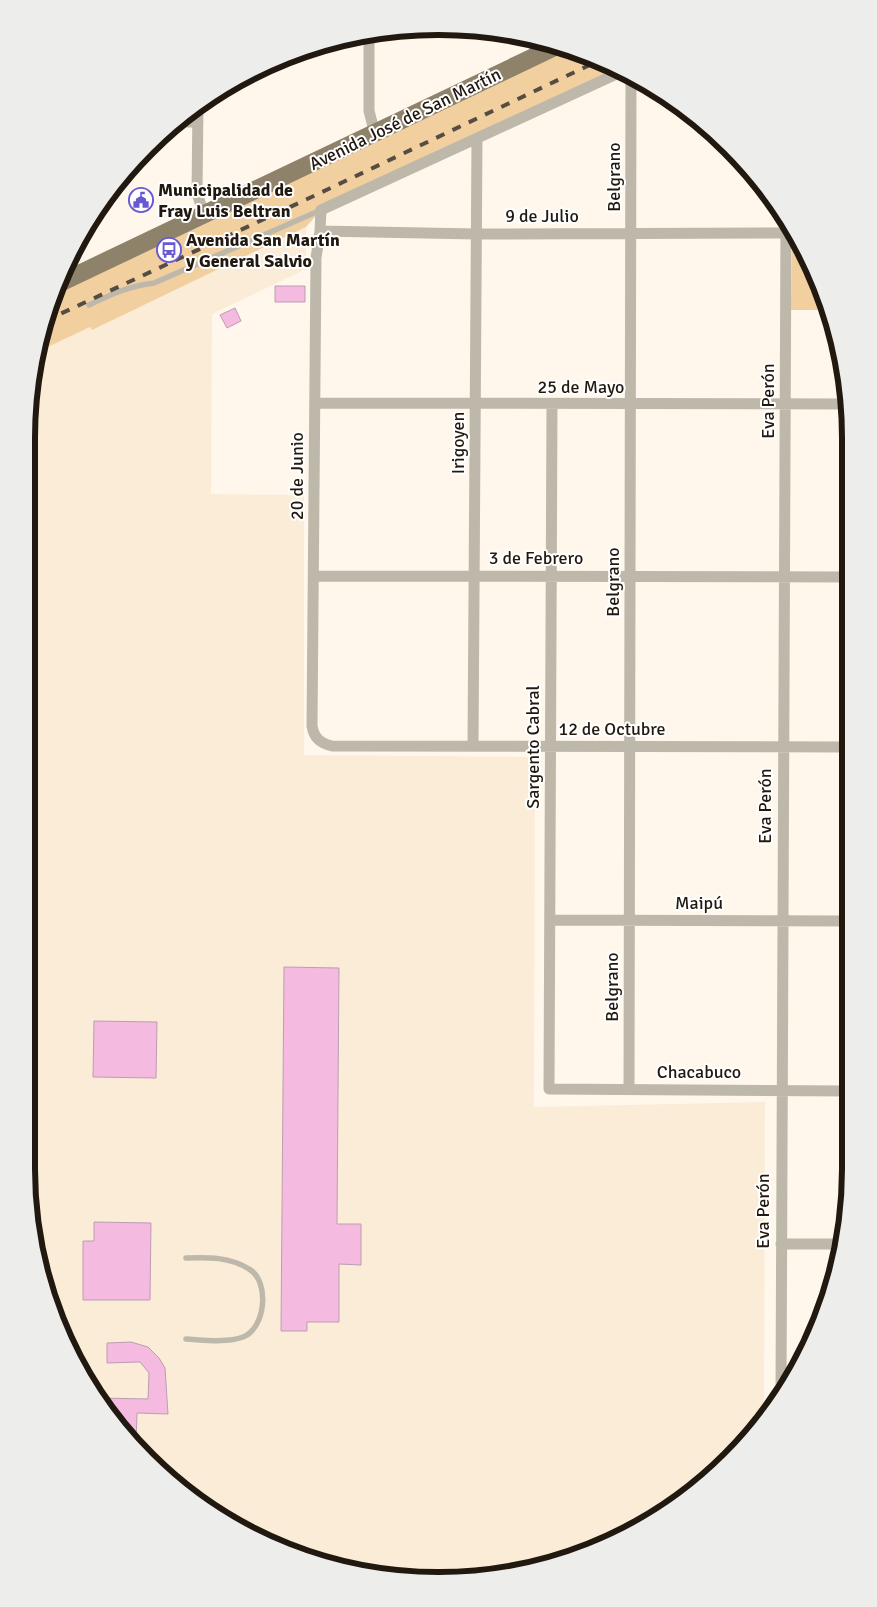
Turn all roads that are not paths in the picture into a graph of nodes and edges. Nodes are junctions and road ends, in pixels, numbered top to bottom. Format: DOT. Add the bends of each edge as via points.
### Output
graph roads {
  1 [pos="369,41"];
  2 [pos="534,47"];
  3 [pos="614,76"];
  4 [pos="631,84"];
  5 [pos="198,114"];
  6 [pos="188,122"];
  7 [pos="198,122"];
  8 [pos="375,134"];
  9 [pos="477,139"];
  10 [pos="321,210"];
  11 [pos="204,215"];
  12 [pos="320,231"];
  13 [pos="786,233"];
  14 [pos="476,234"];
  15 [pos="631,234"];
  16 [pos="790,240"];
  17 [pos="68,279"];
  18 [pos="89,305"];
  19 [pos="315,403"];
  20 [pos="475,404"];
  21 [pos="552,404"];
  22 [pos="631,404"];
  23 [pos="786,404"];
  24 [pos="840,404"];
  25 [pos="474,575"];
  26 [pos="314,576"];
  27 [pos="551,576"];
  28 [pos="630,576"];
  29 [pos="785,576"];
  30 [pos="842,577"];
  31 [pos="318,740"];
  32 [pos="473,746"];
  33 [pos="550,746"];
  34 [pos="630,747"];
  35 [pos="783,747"];
  36 [pos="842,747"];
  37 [pos="550,920"];
  38 [pos="630,920"];
  39 [pos="782,920"];
  40 [pos="842,921"];
  41 [pos="549,1089"];
  42 [pos="629,1089"];
  43 [pos="781,1090"];
  44 [pos="842,1091"];
  45 [pos="781,1244"];
  46 [pos="835,1244"];
  47 [pos="186,1258"];
  48 [pos="186,1339"];
  49 [pos="781,1382"];
  1 -- 8 [label="street" via="368,111"];
  2 -- 8 [label="main road, Avenida José de San Martín"];
  3 -- 9 [label="street"];
  4 -- 15 [label="street, Belgrano"];
  5 -- 7 [label="street"];
  6 -- 7 [label="street"];
  7 -- 11 [label="street" via="197,192"];
  8 -- 11 [label="main road, Avenida José de San Martín"];
  9 -- 10 [label="street"];
  9 -- 14 [label="street, Irigoyen"];
  10 -- 12 [label="street, 20 de Junio"];
  10 -- 18 [label="lane" via="154,284 135,285"];
  11 -- 17 [label="main road, Avenida José de San Martín"];
  12 -- 14 [label="street, 9 de Julio"];
  12 -- 19 [label="street, 20 de Junio" via="316,258"];
  13 -- 15 [label="street, 9 de Julio"];
  14 -- 15 [label="street, 9 de Julio"];
  14 -- 20 [label="street, Irigoyen"];
  15 -- 22 [label="street, Belgrano"];
  16 -- 23 [label="street, Eva Perón"];
  19 -- 20 [label="street, 25 de Mayo"];
  19 -- 26 [label="street, 20 de Junio"];
  20 -- 21 [label="street, 25 de Mayo"];
  20 -- 25 [label="street, Irigoyen"];
  21 -- 22 [label="street, 25 de Mayo"];
  21 -- 27 [label="street, Sargento Cabral"];
  22 -- 23 [label="street, 25 de Mayo"];
  22 -- 28 [label="street, Belgrano"];
  23 -- 24 [label="street, 25 de Mayo"];
  23 -- 29 [label="street, Eva Perón"];
  25 -- 26 [label="street, 3 de Febrero"];
  25 -- 27 [label="street, 3 de Febrero"];
  25 -- 32 [label="street, Irigoyen"];
  26 -- 31 [label="street, 20 de Junio" via="312,726"];
  27 -- 28 [label="street, 3 de Febrero"];
  27 -- 33 [label="street, Sargento Cabral"];
  28 -- 29 [label="street, 3 de Febrero"];
  28 -- 34 [label="street, Belgrano"];
  29 -- 30 [label="street, 3 de Febrero"];
  29 -- 35 [label="street, Eva Perón"];
  31 -- 32 [label="street, 12 de Octubre" via="332,746"];
  32 -- 33 [label="street, 12 de Octubre"];
  33 -- 34 [label="street, 12 de Octubre"];
  33 -- 37 [label="street, Sargento Cabral"];
  34 -- 35 [label="street, 12 de Octubre"];
  34 -- 38 [label="street, Belgrano"];
  35 -- 36 [label="street, 12 de Octubre"];
  35 -- 39 [label="street, Eva Perón"];
  37 -- 38 [label="street, Maipú"];
  37 -- 41 [label="street, Sargento Cabral"];
  38 -- 39 [label="street, Maipú"];
  38 -- 42 [label="street, Belgrano"];
  39 -- 40 [label="street, Maipú"];
  39 -- 43 [label="street, Eva Perón"];
  41 -- 42 [label="street, Chacabuco"];
  42 -- 43 [label="street, Chacabuco"];
  43 -- 44 [label="street, Chacabuco"];
  43 -- 45 [label="street, Eva Perón"];
  45 -- 46 [label="street"];
  45 -- 49 [label="street, Eva Perón"];
  47 -- 48 [label="lane" via="213,1257 251,1270 260,1281 263,1303 258,1323 245,1336 227,1340"];
}
